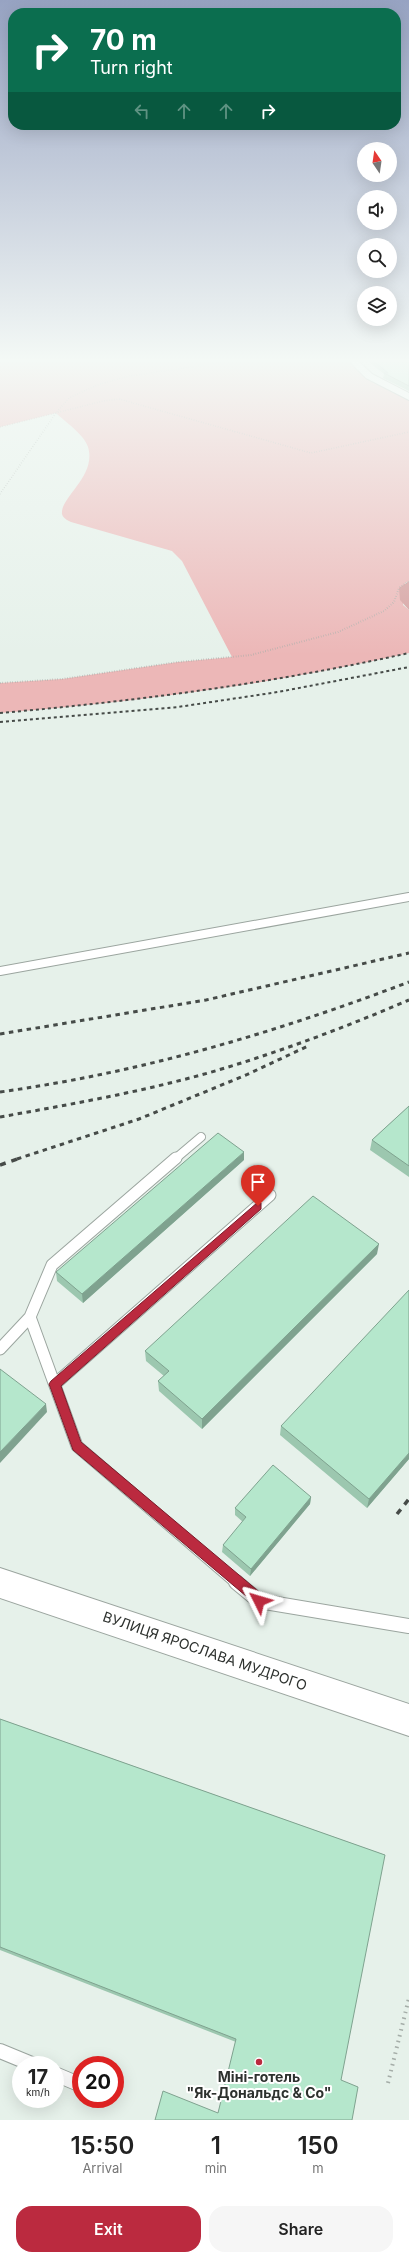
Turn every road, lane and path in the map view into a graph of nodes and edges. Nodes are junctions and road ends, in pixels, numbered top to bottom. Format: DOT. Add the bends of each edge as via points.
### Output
graph roads {
  1 [pos="26,457"];
  2 [pos="0,494"];
  3 [pos="409,581"];
  4 [pos="0,683"];
  5 [pos="409,897"];
  6 [pos="0,971"];
  7 [pos="201,1137"];
  8 [pos="270,1196"];
  9 [pos="30,1317"];
  10 [pos="0,1349"];
  11 [pos="55,1384"];
  12 [pos="0,1583"];
  13 [pos="409,1626"];
  14 [pos="409,1720"];
  15 [pos="409,1998"];
  16 [pos="0,2050"];
  17 [pos="14,2056"];
  18 [pos="388,2083"];
  1 -- 2 [label="path"];
  3 -- 4 [label="path" via="399,588 394,602 384,611 338,632 258,653 62,679"];
  5 -- 6 [label="lane"];
  7 -- 9 [label="lane" via="52,1266"];
  8 -- 11 [label="lane"];
  9 -- 10 [label="lane"];
  9 -- 11 [label="lane"];
  11 -- 13 [label="lane" via="77,1446 259,1601"];
  12 -- 14 [label="street, ВУЛИЦЯ ЯРОСЛАВА МУДРОГО"];
  15 -- 18 [label="path"];
  16 -- 17 [label="lane"];
}
